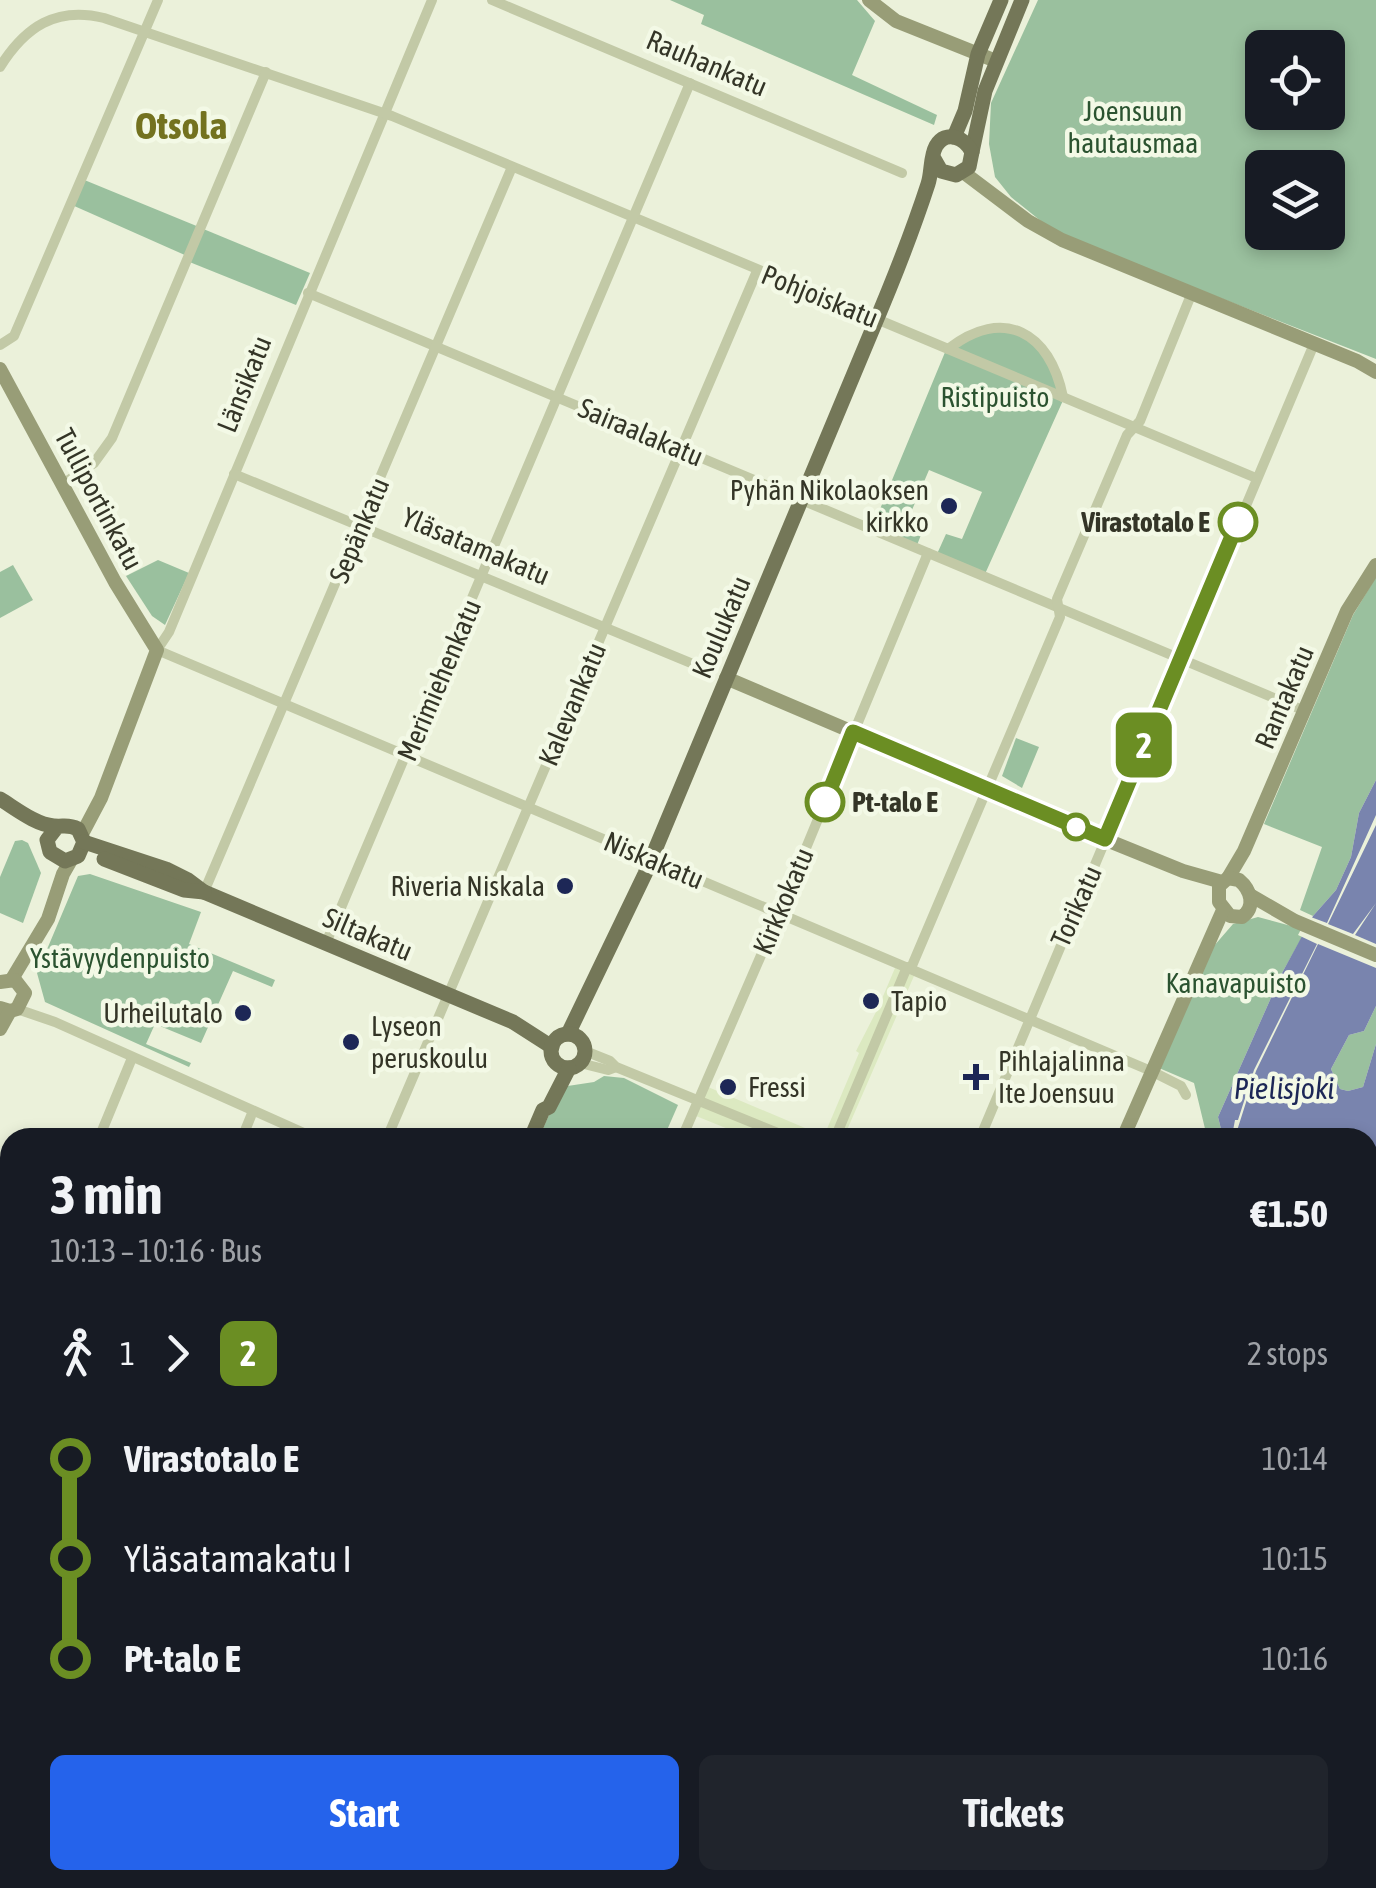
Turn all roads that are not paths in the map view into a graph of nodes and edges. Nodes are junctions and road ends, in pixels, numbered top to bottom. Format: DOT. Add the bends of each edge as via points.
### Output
graph roads {
  1 [pos="158,0"];
  2 [pos="432,0"];
  3 [pos="492,0"];
  4 [pos="870,0"];
  5 [pos="1001,0"];
  6 [pos="1022,0"];
  7 [pos="144,32"];
  8 [pos="978,54"];
  9 [pos="996,61"];
  10 [pos="0,68"];
  11 [pos="266,72"];
  12 [pos="690,83"];
  13 [pos="384,113"];
  14 [pos="954,136"];
  15 [pos="933,157"];
  16 [pos="964,165"];
  17 [pos="512,167"];
  18 [pos="902,173"];
  19 [pos="634,217"];
  20 [pos="911,238"];
  21 [pos="757,270"];
  22 [pos="308,293"];
  23 [pos="1191,296"];
  24 [pos="877,319"];
  25 [pos="1314,344"];
  26 [pos="0,345"];
  27 [pos="436,346"];
  28 [pos="948,349"];
  29 [pos="1376,372"];
  30 [pos="2,376"];
  31 [pos="558,397"];
  32 [pos="1063,397"];
  33 [pos="1134,427"];
  34 [pos="680,449"];
  35 [pos="234,474"];
  36 [pos="1256,478"];
  37 [pos="62,484"];
  38 [pos="801,499"];
  39 [pos="361,525"];
  40 [pos="928,553"];
  41 [pos="1376,565"];
  42 [pos="483,575"];
  43 [pos="1058,608"];
  44 [pos="606,628"];
  45 [pos="157,650"];
  46 [pos="1180,660"];
  47 [pos="698,666"];
  48 [pos="726,678"];
  49 [pos="285,704"];
  50 [pos="1305,711"];
  51 [pos="853,732"];
  52 [pos="407,756"];
  53 [pos="987,790"];
  54 [pos="0,800"];
  55 [pos="529,807"];
  56 [pos="0,808"];
  57 [pos="1105,839"];
  58 [pos="68,843"];
  59 [pos="1244,851"];
  60 [pos="651,859"];
  61 [pos="1247,890"];
  62 [pos="204,892"];
  63 [pos="1229,900"];
  64 [pos="779,914"];
  65 [pos="1294,920"];
  66 [pos="326,943"];
  67 [pos="1376,955"];
  68 [pos="909,968"];
  69 [pos="15,985"];
  70 [pos="449,996"];
  71 [pos="9,1009"];
  72 [pos="1027,1020"];
  73 [pos="56,1022"];
  74 [pos="0,1029"];
  75 [pos="569,1050"];
  76 [pos="132,1058"];
  77 [pos="1151,1072"];
  78 [pos="1186,1095"];
  79 [pos="697,1101"];
  80 [pos="253,1111"];
  81 [pos="103,1128"];
  82 [pos="246,1128"];
  83 [pos="292,1128"];
  84 [pos="391,1128"];
  85 [pos="535,1128"];
  86 [pos="686,1128"];
  87 [pos="765,1128"];
  88 [pos="839,1128"];
  89 [pos="984,1128"];
  90 [pos="1127,1128"];
  1 -- 7 [label="street"];
  2 -- 13 [label="street, Länsikatu"];
  3 -- 12 [label="street, Rauhankatu"];
  4 -- 8 [label="main road" via="896,20"];
  5 -- 8 [label="main road"];
  6 -- 9 [label="main road"];
  7 -- 10 [label="street, Pohjoiskatu" via="87,13 64,14 28,32"];
  7 -- 11 [label="street, Pohjoiskatu"];
  7 -- 26 [label="street" via="14,336"];
  8 -- 9 [label="main road"];
  8 -- 14 [label="main road"];
  9 -- 16 [label="main road"];
  11 -- 13 [label="street, Pohjoiskatu"];
  11 -- 37 [label="street" via="112,438 94,463"];
  12 -- 18 [label="street, Rauhankatu"];
  12 -- 19 [label="street, Merimiehenkatu"];
  13 -- 17 [label="street, Pohjoiskatu"];
  13 -- 22 [label="street, Länsikatu"];
  14 -- 15 [label="main road" via="939,142"];
  14 -- 16 [label="main road" via="965,141"];
  15 -- 16 [label="main road" via="941,171"];
  15 -- 20 [label="main road, Koulukatu"];
  16 -- 20 [label="main road, Koulukatu" via="934,193"];
  16 -- 23 [label="main road" via="1028,221"];
  17 -- 19 [label="street, Pohjoiskatu"];
  17 -- 27 [label="street, Sepänkatu"];
  19 -- 21 [label="street, Pohjoiskatu"];
  19 -- 31 [label="street, Merimiehenkatu"];
  20 -- 24 [label="main road, Koulukatu"];
  21 -- 24 [label="street, Pohjoiskatu"];
  21 -- 34 [label="street, Kalevankatu"];
  22 -- 27 [label="street, Sairaalakatu"];
  22 -- 35 [label="street, Länsikatu"];
  23 -- 25 [label="main road"];
  23 -- 33 [label="street"];
  24 -- 28 [label="street, Pohjoiskatu"];
  24 -- 38 [label="main road, Koulukatu"];
  25 -- 29 [label="main road"];
  25 -- 36 [label="street, Torikatu"];
  27 -- 31 [label="street, Sairaalakatu"];
  27 -- 39 [label="street, Sepänkatu"];
  28 -- 32 [label="street, Pohjoiskatu"];
  28 -- 32 [label="street" via="968,334 1021,332 1045,347 1059,371"];
  30 -- 37 [label="main road, Tulliportinkatu"];
  31 -- 34 [label="street, Sairaalakatu"];
  31 -- 42 [label="street, Merimiehenkatu"];
  32 -- 33 [label="street, Pohjoiskatu"];
  33 -- 36 [label="street, Pohjoiskatu"];
  33 -- 43 [label="street"];
  34 -- 38 [label="street, Sairaalakatu"];
  34 -- 44 [label="street, Kalevankatu"];
  35 -- 39 [label="street, Yläsatamakatu"];
  35 -- 45 [label="street, Länsikatu"];
  36 -- 46 [label="street, Torikatu"];
  37 -- 45 [label="main road, Tulliportinkatu"];
  38 -- 40 [label="street, Sairaalakatu"];
  38 -- 48 [label="main road, Koulukatu"];
  39 -- 42 [label="street, Yläsatamakatu"];
  39 -- 49 [label="street, Sepänkatu"];
  40 -- 43 [label="street, Sairaalakatu"];
  40 -- 51 [label="street, Kirkkokatu"];
  41 -- 50 [label="main road, Rantakatu" via="1348,611"];
  42 -- 44 [label="street, Yläsatamakatu"];
  42 -- 52 [label="street, Merimiehenkatu"];
  43 -- 46 [label="street, Sairaalakatu"];
  43 -- 53 [label="street" via="1060,618"];
  44 -- 47 [label="street, Yläsatamakatu"];
  44 -- 55 [label="street, Kalevankatu"];
  45 -- 49 [label="street, Niskakatu"];
  45 -- 58 [label="main road, Länsikatu" via="103,786"];
  46 -- 50 [label="street, Sairaalakatu"];
  46 -- 57 [label="street, Torikatu"];
  48 -- 51 [label="main road"];
  48 -- 60 [label="main road, Koulukatu"];
  49 -- 52 [label="street, Niskakatu"];
  49 -- 62 [label="street, Sepänkatu"];
  50 -- 59 [label="main road, Rantakatu"];
  51 -- 53 [label="main road"];
  51 -- 64 [label="street, Kirkkokatu"];
  52 -- 55 [label="street, Niskakatu"];
  52 -- 66 [label="street, Merimiehenkatu"];
  53 -- 57 [label="main road"];
  53 -- 68 [label="street"];
  54 -- 58 [label="main road, Siltakatu"];
  55 -- 60 [label="street, Niskakatu"];
  55 -- 70 [label="street, Kalevankatu"];
  56 -- 58 [label="main road, Siltakatu"];
  57 -- 63 [label="main road" via="1183,871"];
  57 -- 72 [label="street, Torikatu"];
  58 -- 62 [label="main road, Siltakatu" via="166,869"];
  58 -- 69 [label="main road, Länsikatu" via="56,903"];
  59 -- 61 [label="main road, Rantakatu"];
  59 -- 63 [label="main road, Rantakatu"];
  60 -- 64 [label="street, Niskakatu"];
  60 -- 75 [label="main road, Koulukatu" via="589,989"];
  61 -- 63 [label="main road"];
  61 -- 63 [label="main road, Rantakatu"];
  61 -- 65 [label="main road"];
  62 -- 66 [label="main road, Siltakatu"];
  63 -- 65 [label="main road"];
  63 -- 77 [label="main road, Rantakatu"];
  64 -- 68 [label="street, Niskakatu"];
  64 -- 79 [label="street, Kirkkokatu"];
  65 -- 67 [label="main road"];
  66 -- 70 [label="main road, Siltakatu"];
  68 -- 72 [label="street, Niskakatu"];
  68 -- 88 [label="street"];
  69 -- 71 [label="main road, Länsikatu" via="23,1002"];
  69 -- 73 [label="street"];
  70 -- 75 [label="main road, Siltakatu"];
  70 -- 84 [label="street, Kalevankatu"];
  71 -- 73 [label="street"];
  71 -- 74 [label="main road"];
  72 -- 77 [label="street, Niskakatu"];
  72 -- 89 [label="street, Torikatu"];
  73 -- 76 [label="street"];
  75 -- 79 [label="street, Siltakatu"];
  75 -- 85 [label="main road, Koulukatu"];
  76 -- 80 [label="street"];
  76 -- 81 [label="street"];
  77 -- 78 [label="street, Niskakatu"];
  77 -- 90 [label="main road, Rantakatu"];
  79 -- 86 [label="street, Kirkkokatu"];
  79 -- 87 [label="street, Siltakatu"];
  80 -- 82 [label="street"];
  80 -- 83 [label="street"];
}
